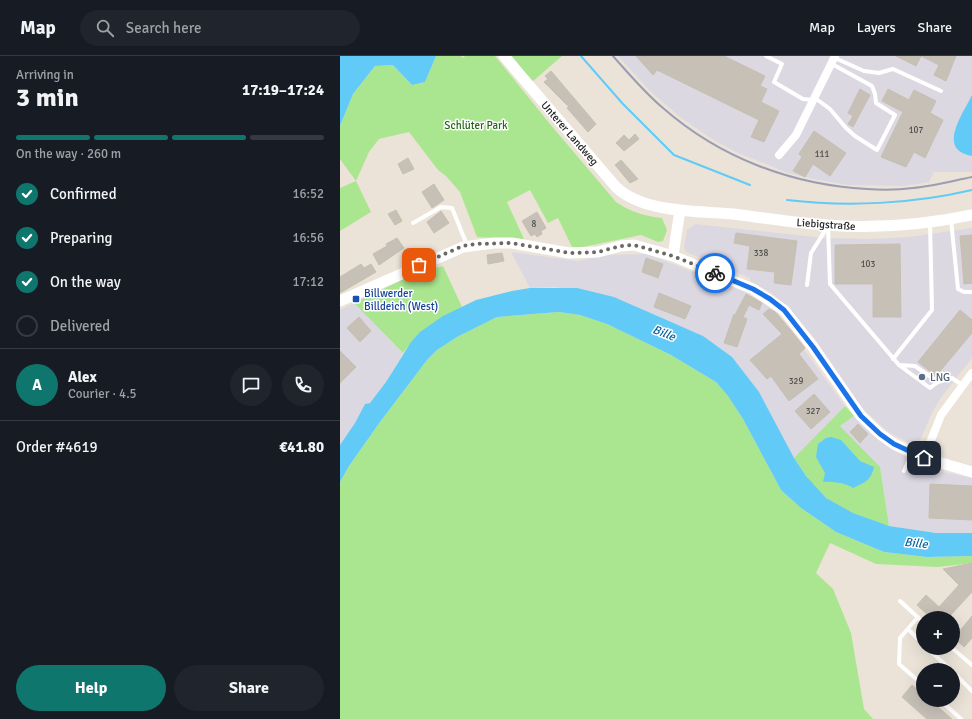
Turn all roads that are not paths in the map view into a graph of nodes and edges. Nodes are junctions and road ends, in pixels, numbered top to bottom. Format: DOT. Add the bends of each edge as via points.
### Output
graph roads {
  1 [pos="504,56"];
  2 [pos="766,56"];
  3 [pos="834,59"];
  4 [pos="941,91"];
  5 [pos="814,99"];
  6 [pos="779,155"];
  7 [pos="643,203"];
  8 [pos="680,210"];
  9 [pos="972,215"];
  10 [pos="951,220"];
  11 [pos="413,223"];
  12 [pos="930,223"];
  13 [pos="828,226"];
  14 [pos="467,246"];
  15 [pos="673,256"];
  16 [pos="807,285"];
  17 [pos="972,292"];
  18 [pos="340,300"];
  19 [pos="893,359"];
  20 [pos="899,365"];
  21 [pos="972,372"];
  22 [pos="938,382"];
  23 [pos="962,385"];
  24 [pos="912,453"];
  25 [pos="924,458"];
  26 [pos="904,471"];
  27 [pos="972,472"];
  28 [pos="900,601"];
  29 [pos="916,615"];
  30 [pos="916,619"];
  31 [pos="908,629"];
  32 [pos="916,637"];
  33 [pos="935,655"];
  34 [pos="960,655"];
  35 [pos="943,663"];
  36 [pos="972,665"];
  37 [pos="916,679"];
  38 [pos="960,679"];
  39 [pos="972,691"];
  40 [pos="948,707"];
  41 [pos="962,719"];
  1 -- 7 [label="street, Unterer Landweg" via="616,187"];
  2 -- 5 [label="lane" via="782,64 774,82 803,99"];
  3 -- 4 [label="lane" via="864,72 879,73 893,69"];
  3 -- 5 [label="street"];
  3 -- 5 [label="lane" via="872,86 876,103 895,115 877,150 855,136 830,109"];
  5 -- 6 [label="street" via="796,136"];
  7 -- 8 [label="street, Liebigstraße"];
  8 -- 13 [label="street, Liebigstraße"];
  8 -- 15 [label="street"];
  9 -- 10 [label="street, Liebigstraße"];
  10 -- 12 [label="street, Liebigstraße"];
  10 -- 17 [label="lane" via="958,289"];
  11 -- 14 [label="lane" via="441,207 452,208"];
  12 -- 13 [label="street, Liebigstraße"];
  12 -- 19 [label="lane" via="932,310"];
  13 -- 16 [label="lane" via="811,253"];
  13 -- 19 [label="lane" via="830,284"];
  14 -- 15 [label="street" via="512,243 569,253 598,252 634,245"];
  14 -- 18 [label="street"];
  15 -- 24 [label="street" via="753,289 784,310 861,416 880,434"];
  19 -- 20 [label="lane"];
  20 -- 22 [label="lane" via="915,366"];
  20 -- 22 [label="lane" via="930,388"];
  21 -- 23 [label="street"];
  22 -- 23 [label="lane" via="952,378"];
  23 -- 25 [label="street" via="941,415"];
  24 -- 25 [label="street"];
  24 -- 26 [label="lane"];
  25 -- 27 [label="street"];
  28 -- 29 [label="lane"];
  30 -- 31 [label="lane"];
  31 -- 32 [label="lane"];
  31 -- 37 [label="lane" via="900,638 899,664"];
  33 -- 35 [label="lane"];
  34 -- 36 [label="lane"];
  38 -- 39 [label="lane"];
  40 -- 41 [label="lane"];
}
